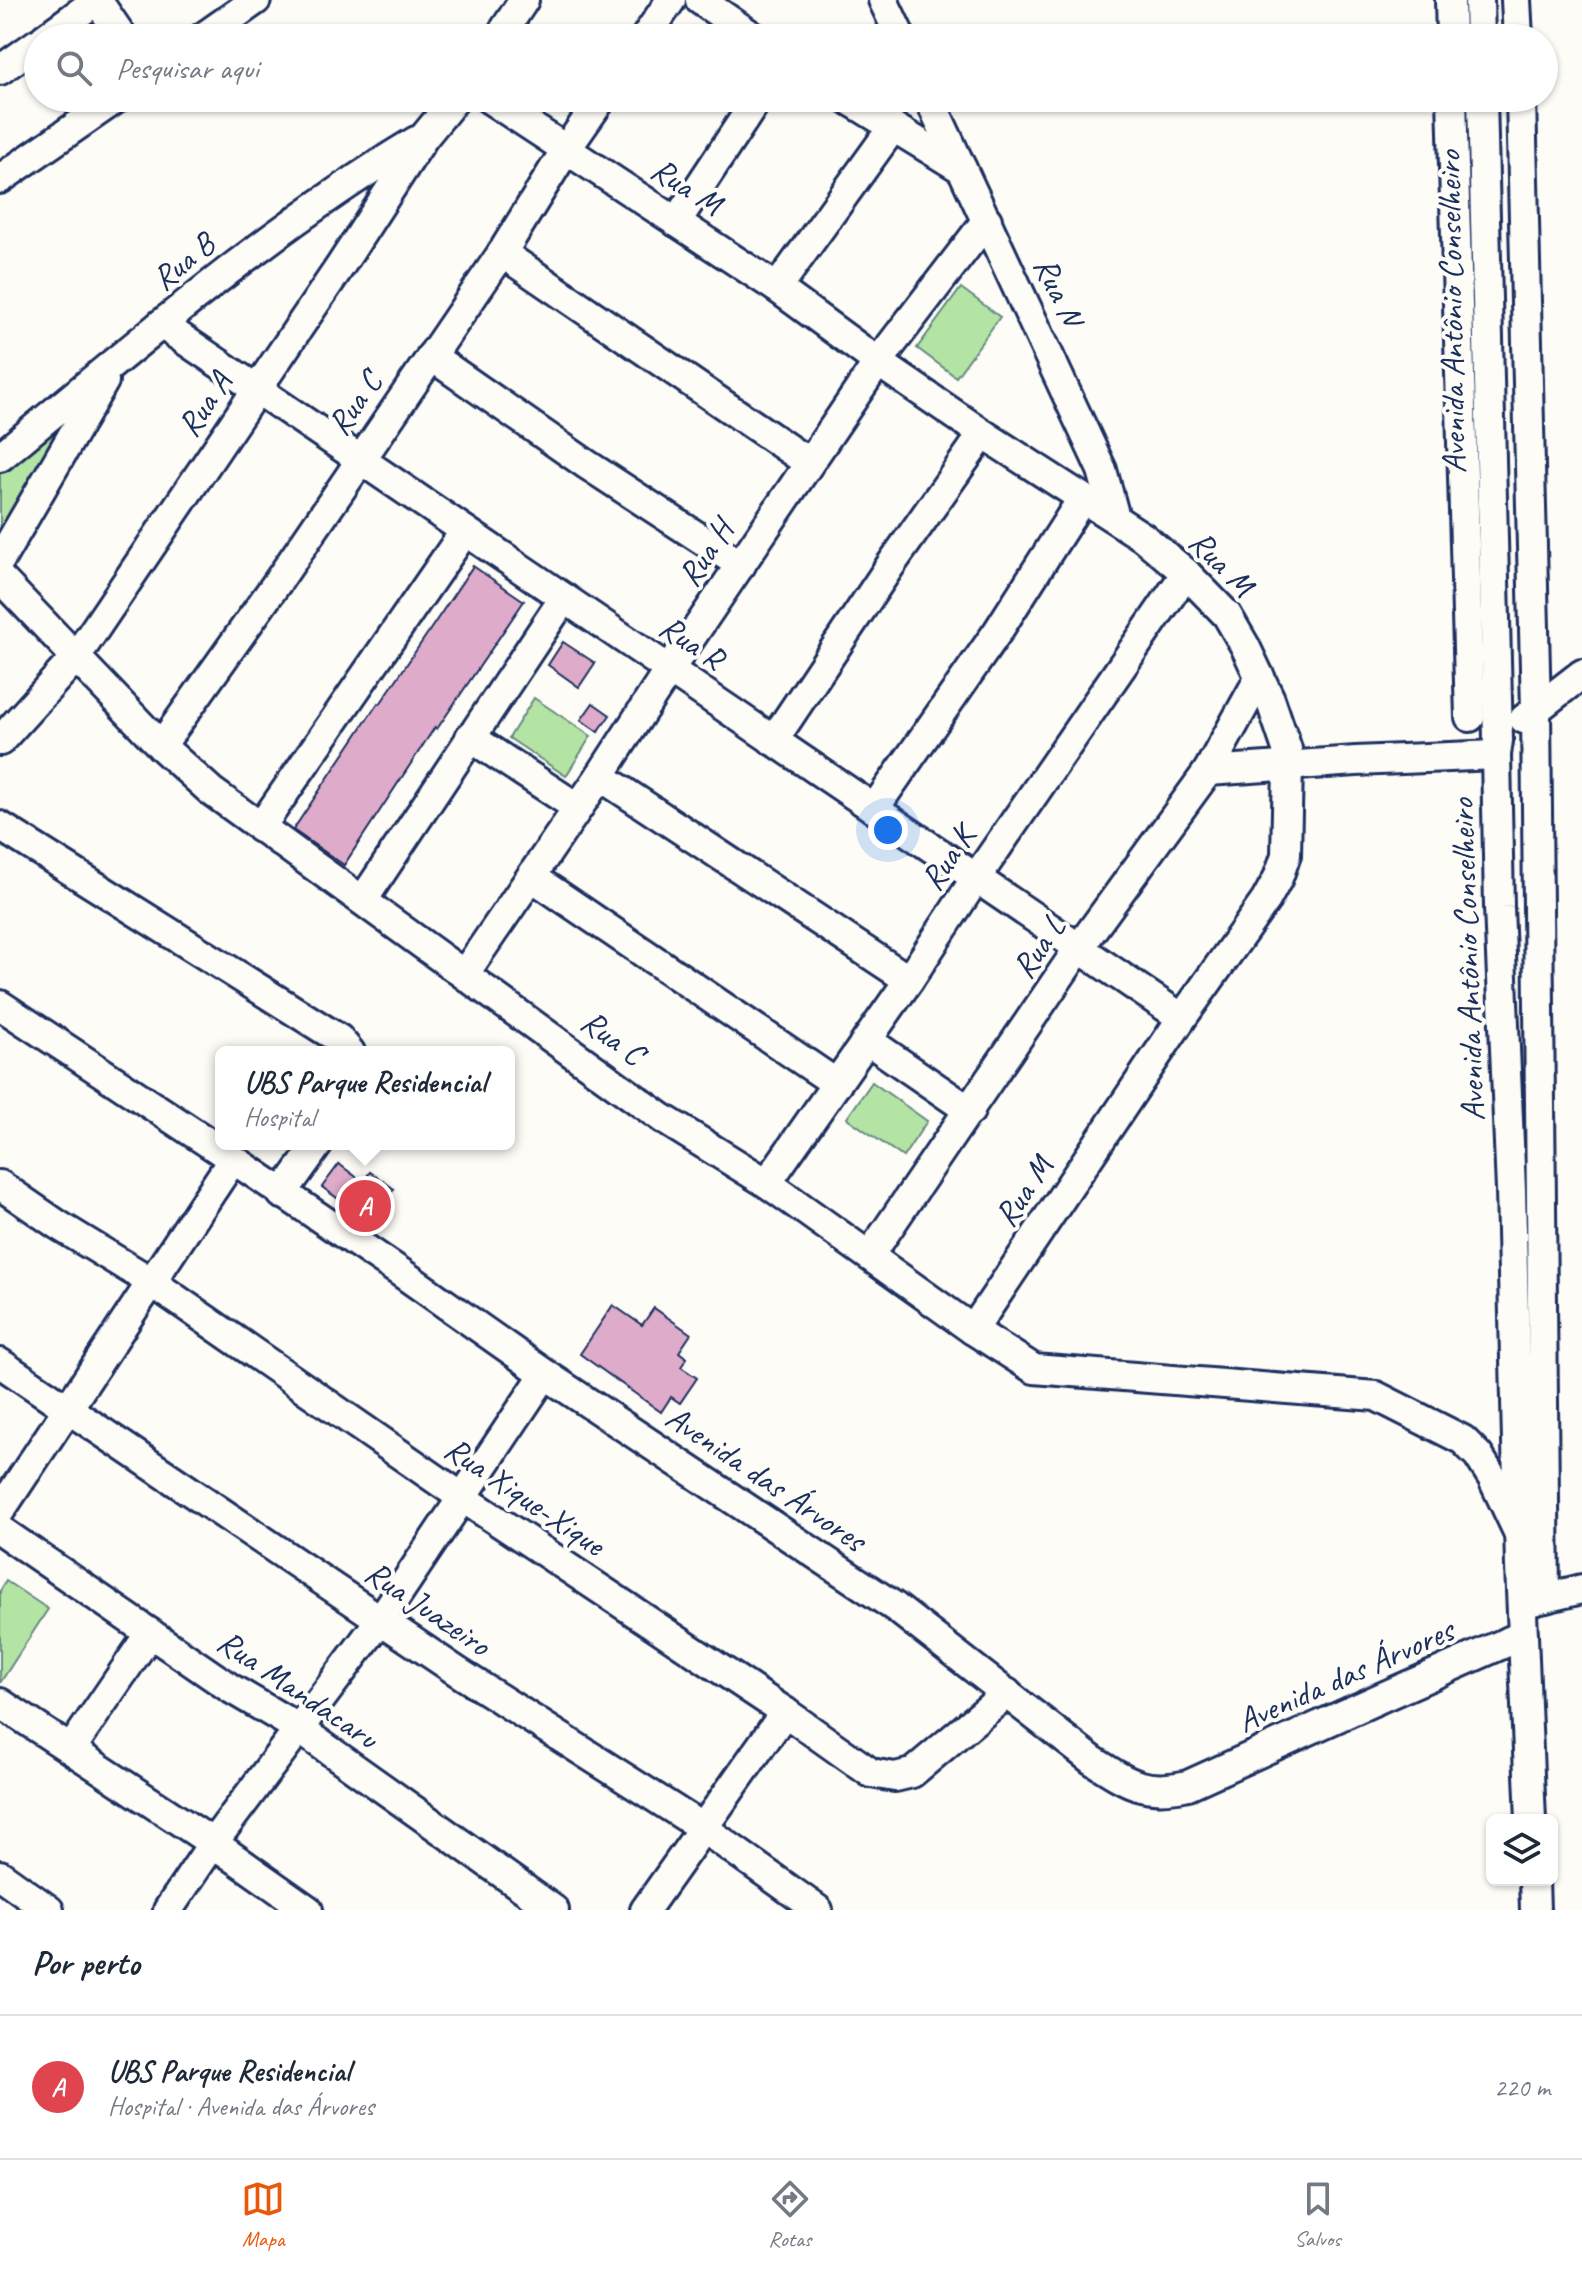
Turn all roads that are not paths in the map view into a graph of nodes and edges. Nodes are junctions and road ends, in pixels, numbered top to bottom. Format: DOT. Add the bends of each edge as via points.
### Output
graph roads {
  1 [pos="97,0"];
  2 [pos="256,0"];
  3 [pos="524,0"];
  4 [pos="671,0"];
  5 [pos="700,0"];
  6 [pos="883,0"];
  7 [pos="1450,0"];
  8 [pos="1479,0"];
  9 [pos="1516,0"];
  10 [pos="64,24"];
  11 [pos="113,24"];
  12 [pos="222,24"];
  13 [pos="508,24"];
  14 [pos="655,24"];
  15 [pos="735,24"];
  16 [pos="894,24"];
  17 [pos="1451,24"];
  18 [pos="1480,24"];
  19 [pos="1517,24"];
  20 [pos="24,53"];
  21 [pos="0,70"];
  22 [pos="97,112"];
  23 [pos="445,112"];
  24 [pos="508,112"];
  25 [pos="592,112"];
  26 [pos="749,112"];
  27 [pos="869,112"];
  28 [pos="936,112"];
  29 [pos="1452,112"];
  30 [pos="1482,112"];
  31 [pos="1521,112"];
  32 [pos="893,127"];
  33 [pos="424,137"];
  34 [pos="565,151"];
  35 [pos="962,169"];
  36 [pos="0,179"];
  37 [pos="987,220"];
  38 [pos="676,222"];
  39 [pos="502,253"];
  40 [pos="777,288"];
  41 [pos="161,324"];
  42 [pos="431,356"];
  43 [pos="878,362"];
  44 [pos="114,364"];
  45 [pos="257,390"];
  46 [pos="983,434"];
  47 [pos="0,457"];
  48 [pos="359,459"];
  49 [pos="809,463"];
  50 [pos="1082,499"];
  51 [pos="1115,518"];
  52 [pos="465,531"];
  53 [pos="0,560"];
  54 [pos="741,565"];
  55 [pos="1186,573"];
  56 [pos="0,578"];
  57 [pos="564,598"];
  58 [pos="76,657"];
  59 [pos="669,670"];
  60 [pos="1582,674"];
  61 [pos="1260,677"];
  62 [pos="1536,710"];
  63 [pos="1470,717"];
  64 [pos="470,737"];
  65 [pos="0,741"];
  66 [pos="773,741"];
  67 [pos="161,746"];
  68 [pos="1497,747"];
  69 [pos="1288,767"];
  70 [pos="1208,771"];
  71 [pos="600,776"];
  72 [pos="578,808"];
  73 [pos="874,809"];
  74 [pos="0,826"];
  75 [pos="260,828"];
  76 [pos="532,877"];
  77 [pos="976,878"];
  78 [pos="363,900"];
  79 [pos="1079,948"];
  80 [pos="465,973"];
  81 [pos="909,980"];
  82 [pos="0,1005"];
  83 [pos="1182,1018"];
  84 [pos="867,1040"];
  85 [pos="345,1046"];
  86 [pos="837,1084"];
  87 [pos="970,1111"];
  88 [pos="215,1147"];
  89 [pos="219,1150"];
  90 [pos="314,1150"];
  91 [pos="233,1159"];
  92 [pos="767,1183"];
  93 [pos="0,1185"];
  94 [pos="282,1194"];
  95 [pos="870,1255"];
  96 [pos="150,1281"];
  97 [pos="973,1330"];
  98 [pos="0,1363"];
  99 [pos="545,1374"];
  100 [pos="68,1408"];
  101 [pos="463,1498"];
  102 [pos="0,1511"];
  103 [pos="0,1530"];
  104 [pos="1519,1534"];
  105 [pos="1582,1589"];
  106 [pos="1534,1601"];
  107 [pos="381,1619"];
  108 [pos="150,1633"];
  109 [pos="1523,1635"];
  110 [pos="1007,1693"];
  111 [pos="0,1703"];
  112 [pos="785,1712"];
  113 [pos="298,1728"];
  114 [pos="71,1749"];
  115 [pos="1531,1814"];
  116 [pos="703,1828"];
  117 [pos="213,1843"];
  118 [pos="0,1875"];
  119 [pos="1534,1886"];
  120 [pos="49,1910"];
  121 [pos="168,1910"];
  122 [pos="308,1910"];
  123 [pos="554,1910"];
  124 [pos="645,1910"];
  125 [pos="818,1910"];
  126 [pos="1535,1910"];
  1 -- 10 [label="street"];
  1 -- 11 [label="street"];
  2 -- 12 [label="street"];
  3 -- 13 [label="street"];
  4 -- 14 [label="street"];
  5 -- 15 [label="street"];
  6 -- 16 [label="street"];
  7 -- 17 [label="street"];
  8 -- 18 [label="street"];
  9 -- 19 [label="street"];
  20 -- 21 [label="street"];
  22 -- 36 [label="street"];
  23 -- 33 [label="street, Rua A"];
  24 -- 34 [label="street, Rua M"];
  25 -- 34 [label="street, Rua C"];
  26 -- 38 [label="street"];
  27 -- 32 [label="street"];
  28 -- 35 [label="street, Rua N"];
  29 -- 63 [label="street"];
  30 -- 68 [label="street, Avenida Antônio Conselheiro"];
  31 -- 62 [label="street"];
  32 -- 35 [label="street"];
  32 -- 40 [label="street"];
  33 -- 41 [label="street, Rua B" via="282,229"];
  33 -- 45 [label="street, Rua A"];
  34 -- 38 [label="street, Rua M"];
  34 -- 39 [label="street, Rua C"];
  35 -- 37 [label="street, Rua N"];
  37 -- 43 [label="street, Rua H"];
  37 -- 51 [label="street, Rua N" via="1102,470"];
  38 -- 40 [label="street, Rua M"];
  39 -- 42 [label="street, Rua C"];
  39 -- 49 [label="street"];
  40 -- 43 [label="street, Rua M"];
  41 -- 44 [label="street, Rua B"];
  41 -- 45 [label="street, Rua R"];
  42 -- 48 [label="street, Rua C"];
  42 -- 54 [label="street"];
  43 -- 46 [label="street, Rua M"];
  43 -- 49 [label="street, Rua H"];
  44 -- 47 [label="street, Rua B"];
  44 -- 53 [label="street"];
  45 -- 48 [label="street, Rua R"];
  45 -- 58 [label="street, Rua A"];
  46 -- 50 [label="street, Rua M"];
  46 -- 66 [label="street"];
  48 -- 52 [label="street, Rua R"];
  48 -- 67 [label="street, Rua C"];
  49 -- 54 [label="street, Rua H"];
  50 -- 51 [label="street, Rua M"];
  50 -- 73 [label="street"];
  51 -- 55 [label="street, Rua M"];
  52 -- 57 [label="street, Rua R"];
  52 -- 75 [label="street"];
  54 -- 59 [label="street, Rua H"];
  55 -- 61 [label="street, Rua M" via="1227,615"];
  55 -- 77 [label="street, Rua K"];
  56 -- 58 [label="street, Rua C"];
  57 -- 59 [label="street, Rua R"];
  57 -- 64 [label="street"];
  58 -- 65 [label="street, Rua A"];
  58 -- 67 [label="street, Rua C"];
  59 -- 66 [label="street, Rua R"];
  59 -- 71 [label="street, Rua H"];
  60 -- 62 [label="street"];
  61 -- 69 [label="street, Rua M" via="1287,749"];
  61 -- 70 [label="street, Rua L"];
  62 -- 68 [label="street"];
  62 -- 106 [label="street"];
  64 -- 72 [label="street"];
  64 -- 78 [label="street"];
  66 -- 73 [label="street, Rua R"];
  67 -- 75 [label="street, Rua C"];
  68 -- 69 [label="street"];
  68 -- 104 [label="street, Avenida Antônio Conselheiro"];
  69 -- 70 [label="street"];
  69 -- 83 [label="street, Rua M" via="1286,855 1278,878"];
  70 -- 79 [label="street, Rua L"];
  71 -- 72 [label="street, Rua H"];
  71 -- 81 [label="street"];
  72 -- 76 [label="street, Rua H"];
  73 -- 77 [label="street, Rua R"];
  74 -- 85 [label="street"];
  75 -- 78 [label="street, Rua C"];
  76 -- 80 [label="street, Rua H"];
  76 -- 86 [label="street"];
  77 -- 79 [label="street, Rua R"];
  77 -- 81 [label="street, Rua K"];
  78 -- 80 [label="street, Rua C"];
  79 -- 83 [label="street, Rua R"];
  79 -- 87 [label="street, Rua L"];
  80 -- 92 [label="street, Rua C" via="662,1118"];
  81 -- 84 [label="street, Rua K"];
  82 -- 88 [label="street, Avenida das Árvores"];
  83 -- 97 [label="street, Rua M"];
  84 -- 86 [label="street, Rua K"];
  84 -- 87 [label="street"];
  86 -- 92 [label="street, Rua K"];
  87 -- 95 [label="street, Rua L"];
  89 -- 91 [label="street, Avenida das Árvores"];
  90 -- 94 [label="street"];
  91 -- 94 [label="street, Avenida das Árvores"];
  91 -- 96 [label="street"];
  92 -- 95 [label="street, Rua C"];
  93 -- 96 [label="street, Rua Xique-Xique"];
  94 -- 99 [label="street, Avenida das Árvores"];
  95 -- 97 [label="street, Rua C"];
  96 -- 100 [label="street"];
  96 -- 101 [label="street, Rua Xique-Xique"];
  97 -- 104 [label="street, Rua C" via="1034,1369 1376,1396 1463,1440 1492,1477"];
  98 -- 100 [label="street, Rua Juazeiro"];
  99 -- 101 [label="street"];
  99 -- 110 [label="street, Avenida das Árvores" via="895,1607"];
  100 -- 102 [label="street"];
  100 -- 107 [label="street, Rua Juazeiro"];
  101 -- 107 [label="street"];
  101 -- 112 [label="street, Rua Xique-Xique"];
  103 -- 108 [label="street, Rua Mandacaru"];
  104 -- 106 [label="street, Avenida Antônio Conselheiro"];
  105 -- 106 [label="street"];
  106 -- 109 [label="street, Avenida Antônio Conselheiro"];
  107 -- 113 [label="street"];
  107 -- 116 [label="street, Rua Juazeiro"];
  108 -- 113 [label="street, Rua Mandacaru"];
  108 -- 114 [label="street"];
  109 -- 110 [label="street, Avenida das Árvores" via="1170,1789 1152,1790 1125,1781"];
  109 -- 115 [label="street, Avenida Antônio Conselheiro"];
  110 -- 112 [label="street, Rua Xique-Xique" via="912,1773 895,1777 871,1773"];
  111 -- 114 [label="street"];
  112 -- 116 [label="street"];
  113 -- 117 [label="street"];
  113 -- 123 [label="street, Rua Mandacaru"];
  114 -- 117 [label="street"];
  116 -- 124 [label="street"];
  116 -- 125 [label="street, Rua Juazeiro"];
  117 -- 121 [label="street"];
  117 -- 122 [label="street"];
  118 -- 120 [label="street"];
  119 -- 126 [label="street"];
}
